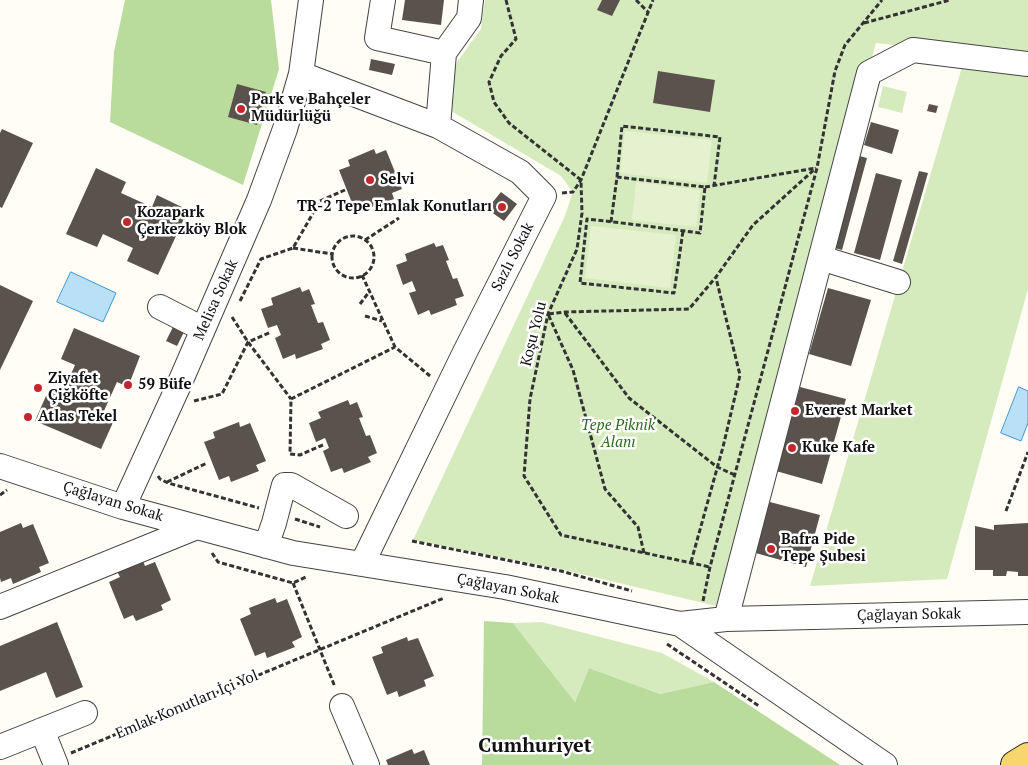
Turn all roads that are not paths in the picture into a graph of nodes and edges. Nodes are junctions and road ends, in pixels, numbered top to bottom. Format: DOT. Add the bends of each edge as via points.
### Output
graph roads {
  1 [pos="311,0"];
  2 [pos="383,0"];
  3 [pos="471,0"];
  4 [pos="444,53"];
  5 [pos="1028,64"];
  6 [pos="301,74"];
  7 [pos="438,126"];
  8 [pos="821,258"];
  9 [pos="898,282"];
  10 [pos="160,307"];
  11 [pos="203,329"];
  12 [pos="6,476"];
  13 [pos="123,507"];
  14 [pos="346,516"];
  15 [pos="197,527"];
  16 [pos="266,546"];
  17 [pos="362,564"];
  18 [pos="0,607"];
  19 [pos="1028,612"];
  20 [pos="726,619"];
  21 [pos="680,624"];
  22 [pos="342,706"];
  23 [pos="85,713"];
  24 [pos="42,730"];
  25 [pos="0,747"];
  26 [pos="1028,757"];
  27 [pos="1028,762"];
  28 [pos="55,763"];
  29 [pos="368,765"];
  30 [pos="885,765"];
  31 [pos="1015,765"];
  32 [pos="1026,765"];
  1 -- 6 [label="street, Melisa Sokak"];
  2 -- 4 [label="street" via="377,38"];
  3 -- 4 [label="street" via="469,18"];
  4 -- 7 [label="street"];
  5 -- 8 [label="street" via="913,50 869,73"];
  6 -- 7 [label="street"];
  6 -- 11 [label="street, Melisa Sokak" via="259,200"];
  7 -- 17 [label="street, Sazlı Sokak" via="520,172 544,196 508,250 465,352"];
  8 -- 9 [label="street"];
  8 -- 20 [label="street"];
  10 -- 11 [label="street"];
  11 -- 13 [label="street, Melisa Sokak"];
  12 -- 13 [label="street, Çağlayan Sokak"];
  13 -- 15 [label="street, Çağlayan Sokak"];
  14 -- 16 [label="street" via="291,485 284,485"];
  15 -- 16 [label="street, Çağlayan Sokak"];
  15 -- 18 [label="street"];
  16 -- 17 [label="street, Çağlayan Sokak"];
  17 -- 21 [label="street, Çağlayan Sokak" via="482,584"];
  19 -- 20 [label="street, Çağlayan Sokak"];
  20 -- 21 [label="street, Çağlayan Sokak"];
  21 -- 30 [label="street"];
  22 -- 29 [label="street"];
  23 -- 24 [label="street"];
  24 -- 25 [label="street"];
  24 -- 28 [label="street"];
  26 -- 31 [label="main road"];
  27 -- 32 [label="main road"];
}
